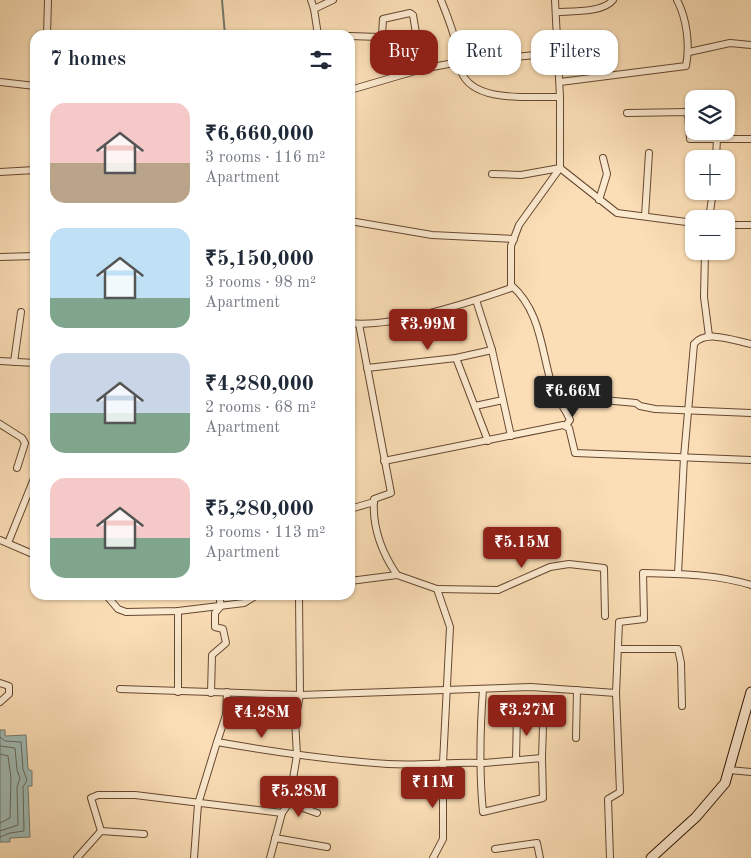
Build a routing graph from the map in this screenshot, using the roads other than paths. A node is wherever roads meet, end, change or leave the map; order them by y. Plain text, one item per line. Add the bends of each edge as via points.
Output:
1 (48, 0) edge
2 (311, 0) edge
3 (333, 0) edge
4 (441, 0) edge
5 (555, 0) edge
6 (612, 0) edge
7 (677, 0) edge
8 (314, 8) junction
9 (556, 12) junction
10 (47, 30) edge
11 (317, 30) edge
12 (382, 30) edge
13 (416, 30) edge
14 (452, 30) edge
15 (557, 30) edge
16 (355, 36) edge
17 (370, 37) edge
18 (751, 45) edge
19 (689, 52) junction
20 (401, 75) edge
21 (465, 75) edge
22 (560, 75) edge
23 (0, 77) edge
24 (0, 82) edge
25 (560, 82) junction
26 (30, 85) edge
27 (355, 89) edge
28 (560, 97) junction
29 (685, 112) edge
30 (627, 113) dead end
31 (735, 139) edge
32 (751, 139) edge
33 (649, 153) dead end
34 (603, 158) dead end
35 (560, 168) junction
36 (30, 170) edge
37 (0, 172) edge
38 (492, 174) dead end
39 (599, 200) junction
40 (645, 216) junction
41 (685, 222) edge
42 (355, 223) edge
43 (735, 225) edge
44 (751, 225) edge
45 (514, 239) junction
46 (0, 256) edge
47 (30, 256) edge
48 (706, 260) edge
49 (511, 285) junction
50 (476, 300) junction
51 (21, 312) dead end
52 (355, 324) edge
53 (359, 324) junction
54 (709, 336) junction
55 (751, 344) edge
56 (492, 350) junction
57 (456, 358) junction
58 (0, 361) edge
59 (14, 362) junction
60 (30, 363) edge
61 (367, 368) junction
62 (592, 399) dead end
63 (503, 400) junction
64 (475, 406) junction
65 (688, 411) junction
66 (751, 413) edge
67 (0, 424) edge
68 (567, 424) dead end
69 (511, 436) junction
70 (488, 441) junction
71 (684, 457) junction
72 (751, 460) edge
73 (384, 462) junction
74 (17, 468) dead end
75 (30, 488) edge
76 (374, 502) junction
77 (355, 507) edge
78 (0, 540) edge
79 (8, 542) junction
80 (30, 553) edge
81 (678, 574) junction
82 (397, 575) junction
83 (355, 580) edge
84 (751, 585) edge
85 (437, 589) junction
86 (110, 600) edge
87 (219, 600) edge
88 (249, 600) edge
89 (299, 600) edge
90 (220, 606) junction
91 (178, 611) junction
92 (605, 616) dead end
93 (618, 649) junction
94 (0, 682) edge
95 (120, 689) dead end
96 (483, 689) junction
97 (578, 690) junction
98 (447, 691) junction
99 (178, 692) junction
100 (226, 692) junction
101 (751, 692) edge
102 (211, 693) junction
103 (616, 693) junction
104 (300, 695) junction
105 (0, 702) edge
106 (682, 706) dead end
107 (517, 714) dead end
108 (543, 726) dead end
109 (576, 738) dead end
110 (217, 742) junction
111 (297, 755) junction
112 (542, 758) junction
113 (516, 760) junction
114 (443, 763) junction
115 (480, 763) junction
116 (729, 770) junction
117 (751, 772) edge
118 (289, 803) junction
119 (198, 804) junction
120 (282, 813) junction
121 (317, 813) dead end
122 (101, 831) junction
123 (144, 834) dead end
124 (275, 838) junction
125 (327, 847) dead end
126 (494, 849) dead end
127 (77, 858) edge
128 (194, 858) edge
129 (270, 858) edge
130 (433, 858) edge
131 (540, 858) edge
132 (610, 858) edge
133 (651, 858) edge

1 - 10 street
2 - 8 street
3 - 8 street
4 - 14 street
5 - 9 street
6 - 9 street via 596,8
7 - 19 street via 682,10
8 - 11 street
9 - 15 street
12 - 13 street via 383,19 410,13
16 - 17 street
18 - 19 street via 730,43
19 - 25 street via 686,66
20 - 27 street
21 - 28 street via 469,85 482,92 502,96
22 - 25 street
23 - 24 street
24 - 26 street
25 - 28 street
28 - 35 street
29 - 30 street
31 - 32 street
33 - 40 street
34 - 39 street via 608,174
35 - 38 street via 521,175
35 - 39 street
35 - 45 street via 519,225
36 - 37 street
39 - 40 street via 617,213
40 - 41 street
42 - 45 street via 432,235
43 - 44 street
45 - 49 street
46 - 47 street
48 - 54 street via 704,297
49 - 50 street via 511,288
49 - 68 street via 532,310 553,388 570,420
50 - 53 street via 404,318
50 - 56 street
51 - 59 street
52 - 53 street
53 - 61 street
54 - 55 street
54 - 65 street via 698,339 694,344
56 - 57 street
56 - 63 street
57 - 61 street
57 - 64 street
58 - 59 street
59 - 60 street
61 - 73 street
62 - 65 street
63 - 64 street
63 - 69 street
64 - 70 street
65 - 66 street
65 - 71 street
67 - 74 street via 25,442
69 - 70 street
69 - 71 street via 563,425 569,428 574,453
70 - 73 street
71 - 72 street
71 - 81 street
73 - 76 street via 391,493
75 - 79 street
76 - 77 street
76 - 82 street via 381,548
78 - 79 street
79 - 80 street
81 - 84 street via 728,578
81 - 93 street via 643,573 644,619 620,622
82 - 83 street
82 - 85 street
85 - 92 street via 498,590 550,567 569,564 604,568
85 - 98 street via 450,627
86 - 91 street via 126,612
87 - 90 street
88 - 90 street
89 - 104 street
90 - 91 street
90 - 102 street via 214,613 215,627 223,629 226,643 212,655
91 - 99 street
93 - 103 street
93 - 106 street via 678,649
94 - 105 street via 9,686 9,694
95 - 99 street
96 - 97 street via 531,687
96 - 98 street
96 - 115 street
97 - 103 street
97 - 109 street
98 - 104 street
98 - 114 street
99 - 102 street
100 - 102 street
100 - 104 street
100 - 110 street via 226,715
101 - 116 main road
103 - 132 street via 620,792 608,799
104 - 111 street via 295,720
107 - 113 street
108 - 112 street
110 - 111 street
110 - 119 street
111 - 114 street via 390,764
111 - 118 street
112 - 113 street
112 - 115 street via 543,798 483,812
113 - 115 street
114 - 115 street
114 - 130 street via 444,839
116 - 117 street
116 - 133 main road via 725,783 696,817
118 - 120 street
118 - 121 street
119 - 120 street
119 - 122 street via 135,795 98,795 91,798
119 - 128 street
120 - 124 street
122 - 123 street
122 - 127 street
124 - 125 street
124 - 129 street
126 - 131 street via 537,843

